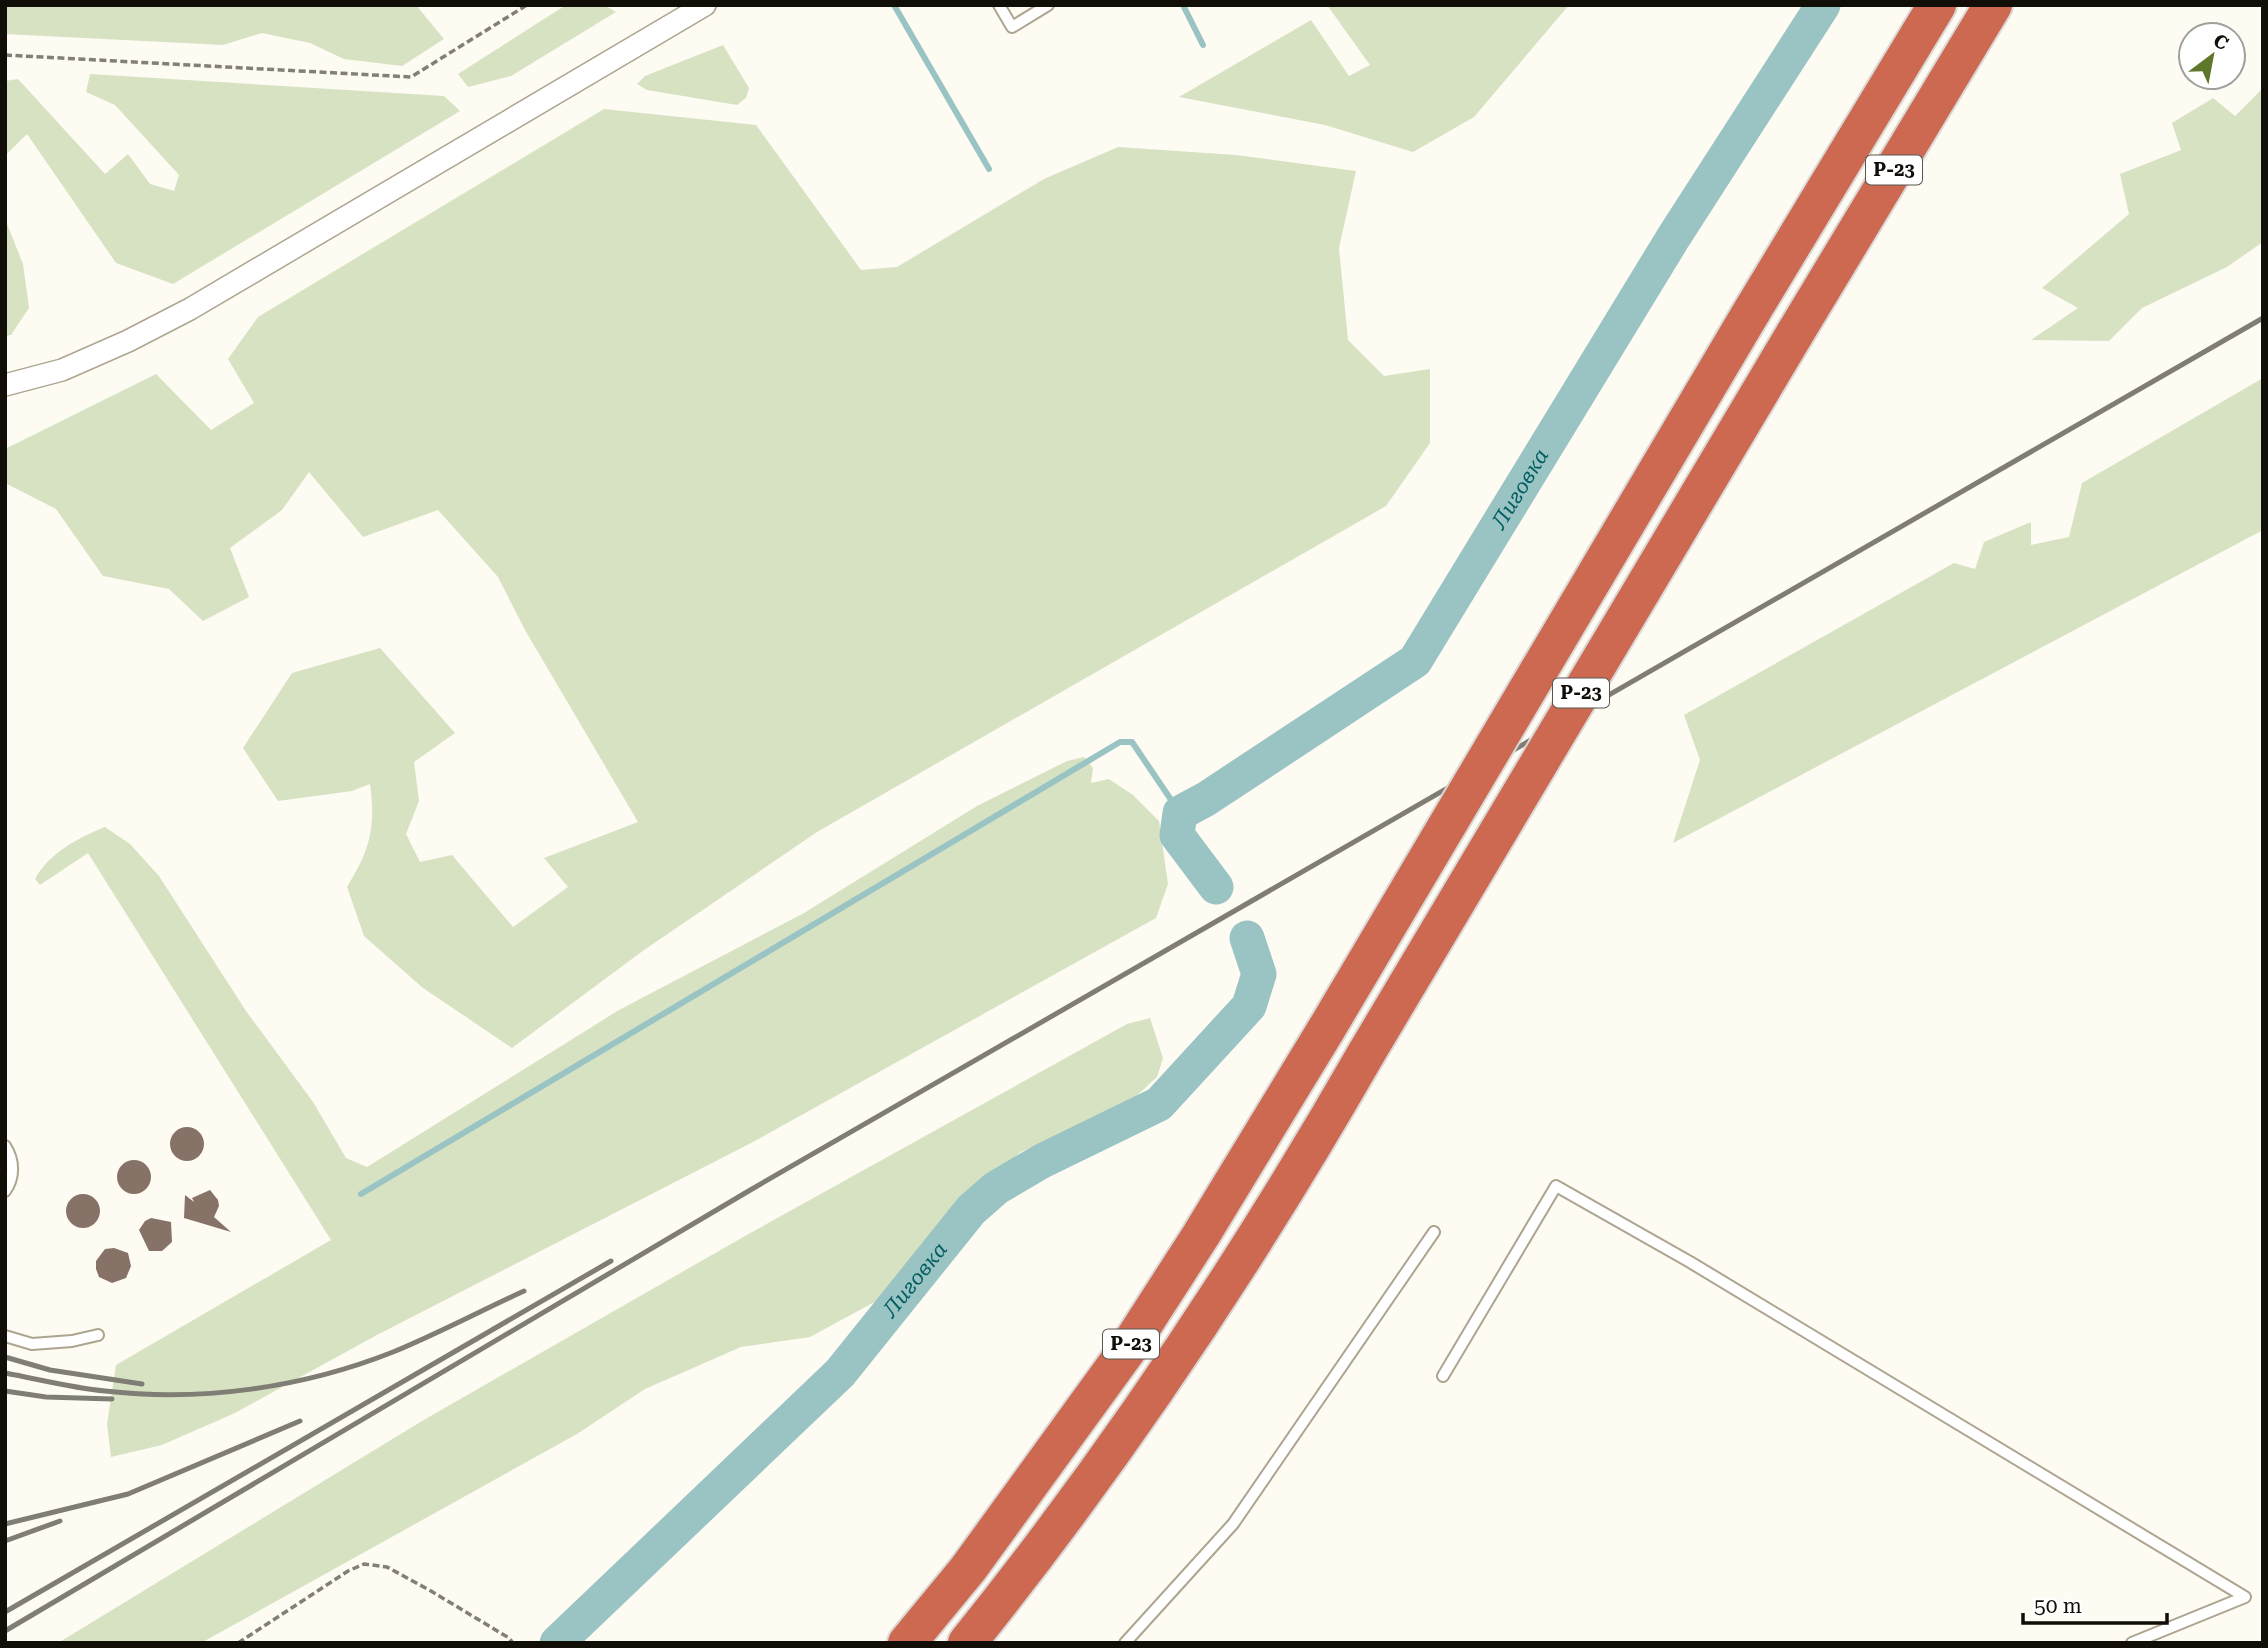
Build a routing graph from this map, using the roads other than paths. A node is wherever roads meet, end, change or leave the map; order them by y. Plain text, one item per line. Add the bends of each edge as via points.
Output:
1 (705, 5) edge
2 (999, 5) edge
3 (1048, 5) edge
4 (1937, 5) edge
5 (1993, 5) edge
6 (5, 385) edge
7 (5, 1146) edge
8 (5, 1191) edge
9 (1434, 1233) dead end
10 (98, 1335) dead end
11 (5, 1336) edge
12 (1443, 1376) dead end
13 (907, 1643) edge
14 (967, 1643) edge
15 (1125, 1643) edge
16 (2132, 1643) edge

1 - 6 street via 190,309 62,370
2 - 3 lane via 1012,27
4 - 13 highway, Р-23, bridge via 1200,1235 1127,1350 968,1569
5 - 14 highway, Р-23, bridge via 1321,1133 1088,1486
7 - 8 lane via 12,1170
9 - 15 lane via 1233,1524
10 - 11 lane via 32,1343
12 - 16 lane via 1556,1186 2245,1597

